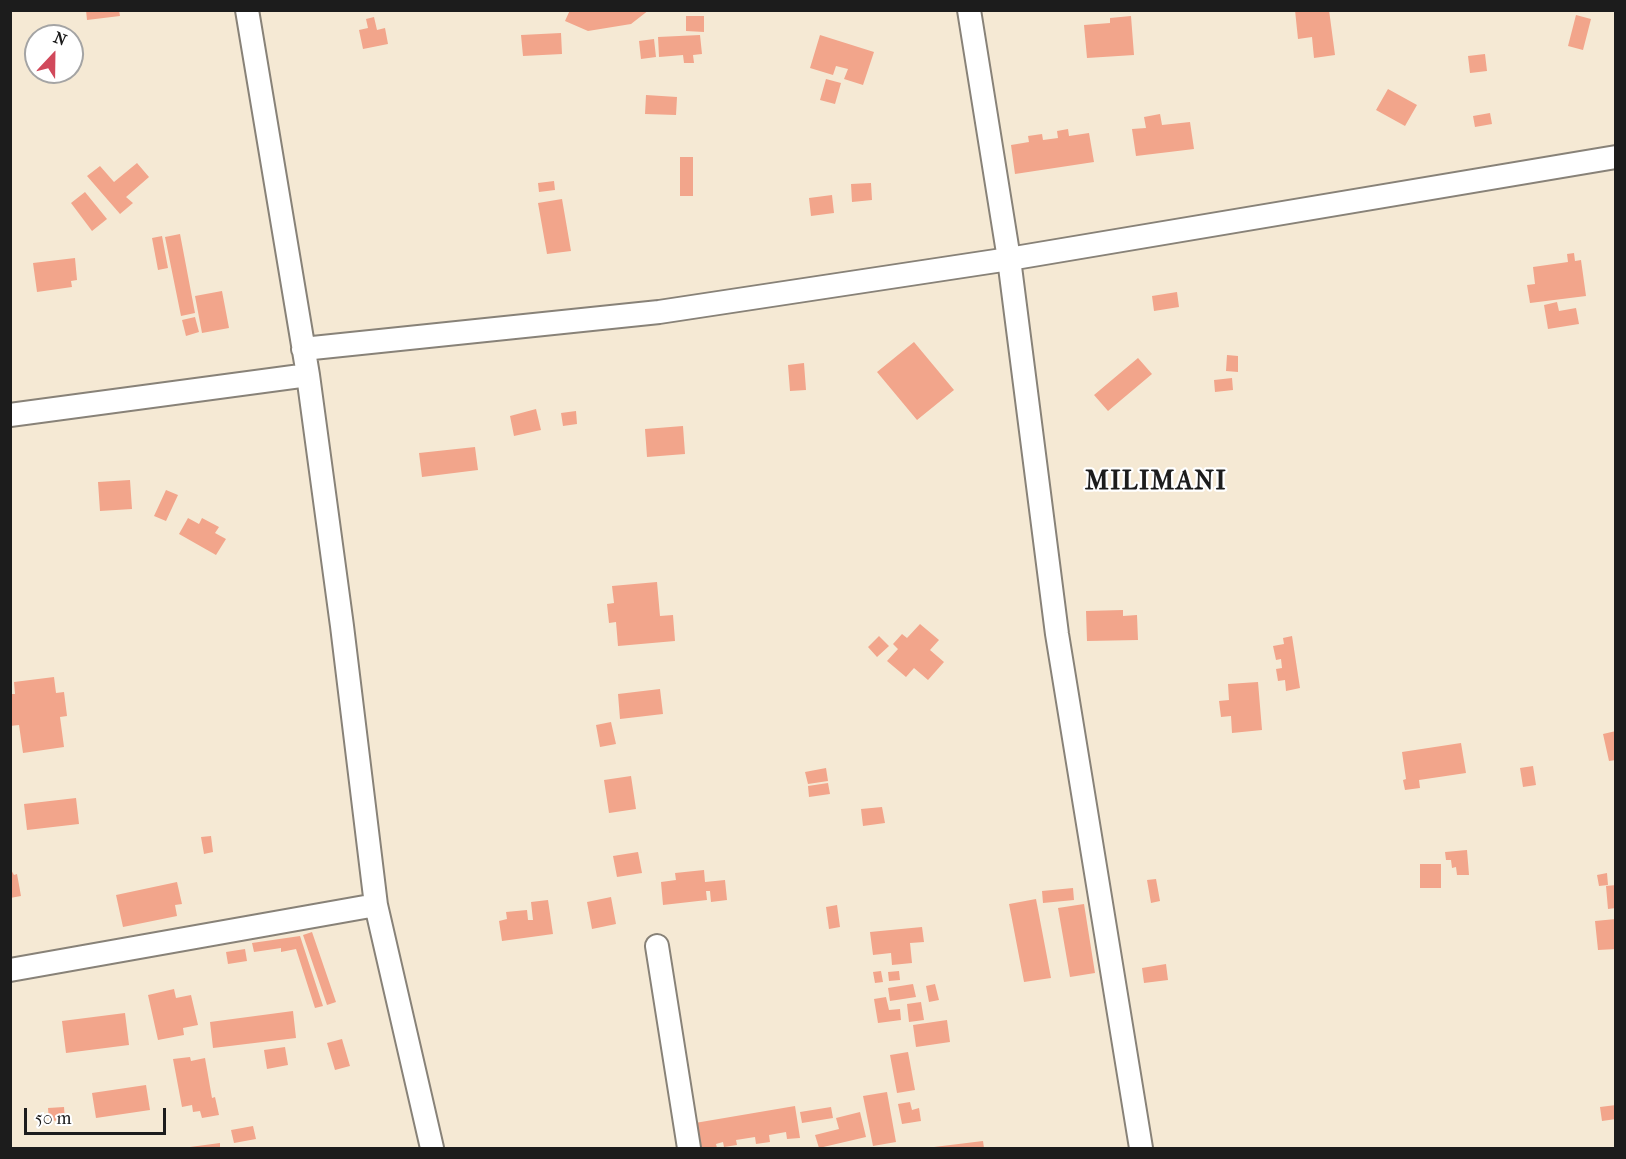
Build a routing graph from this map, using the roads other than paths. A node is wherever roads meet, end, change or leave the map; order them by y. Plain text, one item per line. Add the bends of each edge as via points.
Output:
1 (247, 10) edge
2 (969, 10) edge
3 (1616, 157) edge
4 (1009, 259) junction
5 (303, 349) junction
6 (308, 375) junction
7 (10, 415) edge
8 (376, 905) junction
9 (657, 946) dead end
10 (10, 970) edge
11 (432, 1149) edge
12 (689, 1149) edge
13 (1141, 1149) edge

1 - 5 street
2 - 4 street
3 - 4 street
4 - 5 street via 659,312
4 - 13 street via 1057,634
5 - 6 street
6 - 7 street
6 - 8 street
8 - 10 street
8 - 11 street
9 - 12 street

